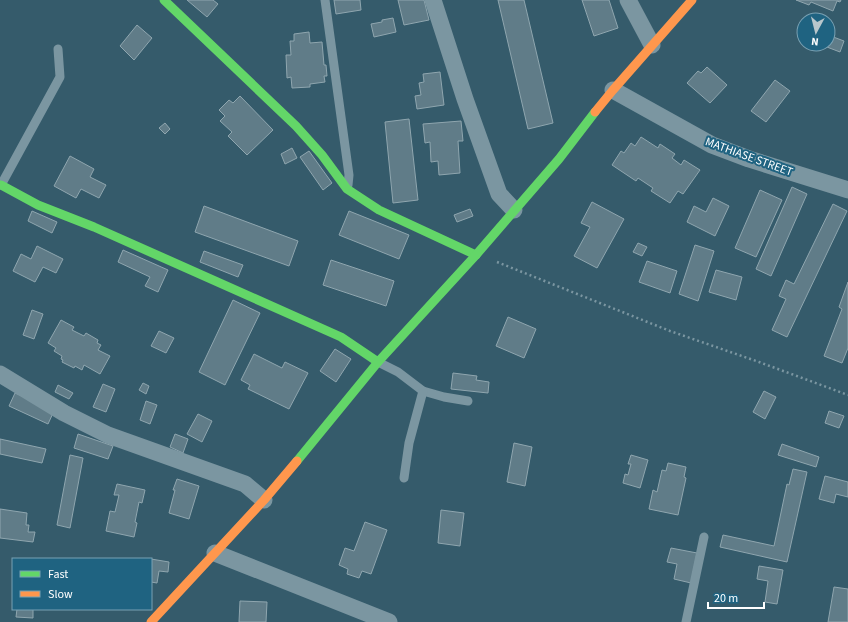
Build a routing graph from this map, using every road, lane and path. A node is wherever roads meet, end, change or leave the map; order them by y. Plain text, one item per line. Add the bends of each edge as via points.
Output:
1 (164, 0) edge
2 (325, 0) edge
3 (433, 0) edge
4 (628, 0) edge
5 (692, 0) edge
6 (652, 45) junction
7 (58, 50) dead end
8 (613, 90) junction
9 (1, 186) joint
10 (347, 189) junction
11 (848, 190) edge
12 (514, 210) junction
13 (476, 255) junction
14 (378, 362) junction
15 (0, 374) edge
16 (423, 391) junction
17 (848, 395) edge
18 (468, 401) dead end
19 (404, 478) dead end
20 (264, 500) junction
21 (704, 537) dead end
22 (215, 553) junction
23 (151, 622) edge
24 (389, 622) edge
25 (686, 622) edge

1 - 10 main road via 296,126
2 - 10 lane via 349,175
3 - 12 street via 499,194
4 - 6 street
5 - 6 main road
6 - 8 main road
7 - 9 lane via 60,76
8 - 11 street, MATHIASE STREET via 712,145
8 - 12 main road via 559,159
9 - 14 main road via 38,205 94,227 341,337
10 - 13 main road via 379,210
12 - 13 main road
13 - 14 main road
13 - 17 path via 670,331
14 - 16 lane via 398,372
14 - 20 main road
15 - 20 street via 64,413 108,435 245,484
16 - 18 lane
16 - 19 lane via 408,443
20 - 22 main road
21 - 25 lane
22 - 23 main road
22 - 24 street

